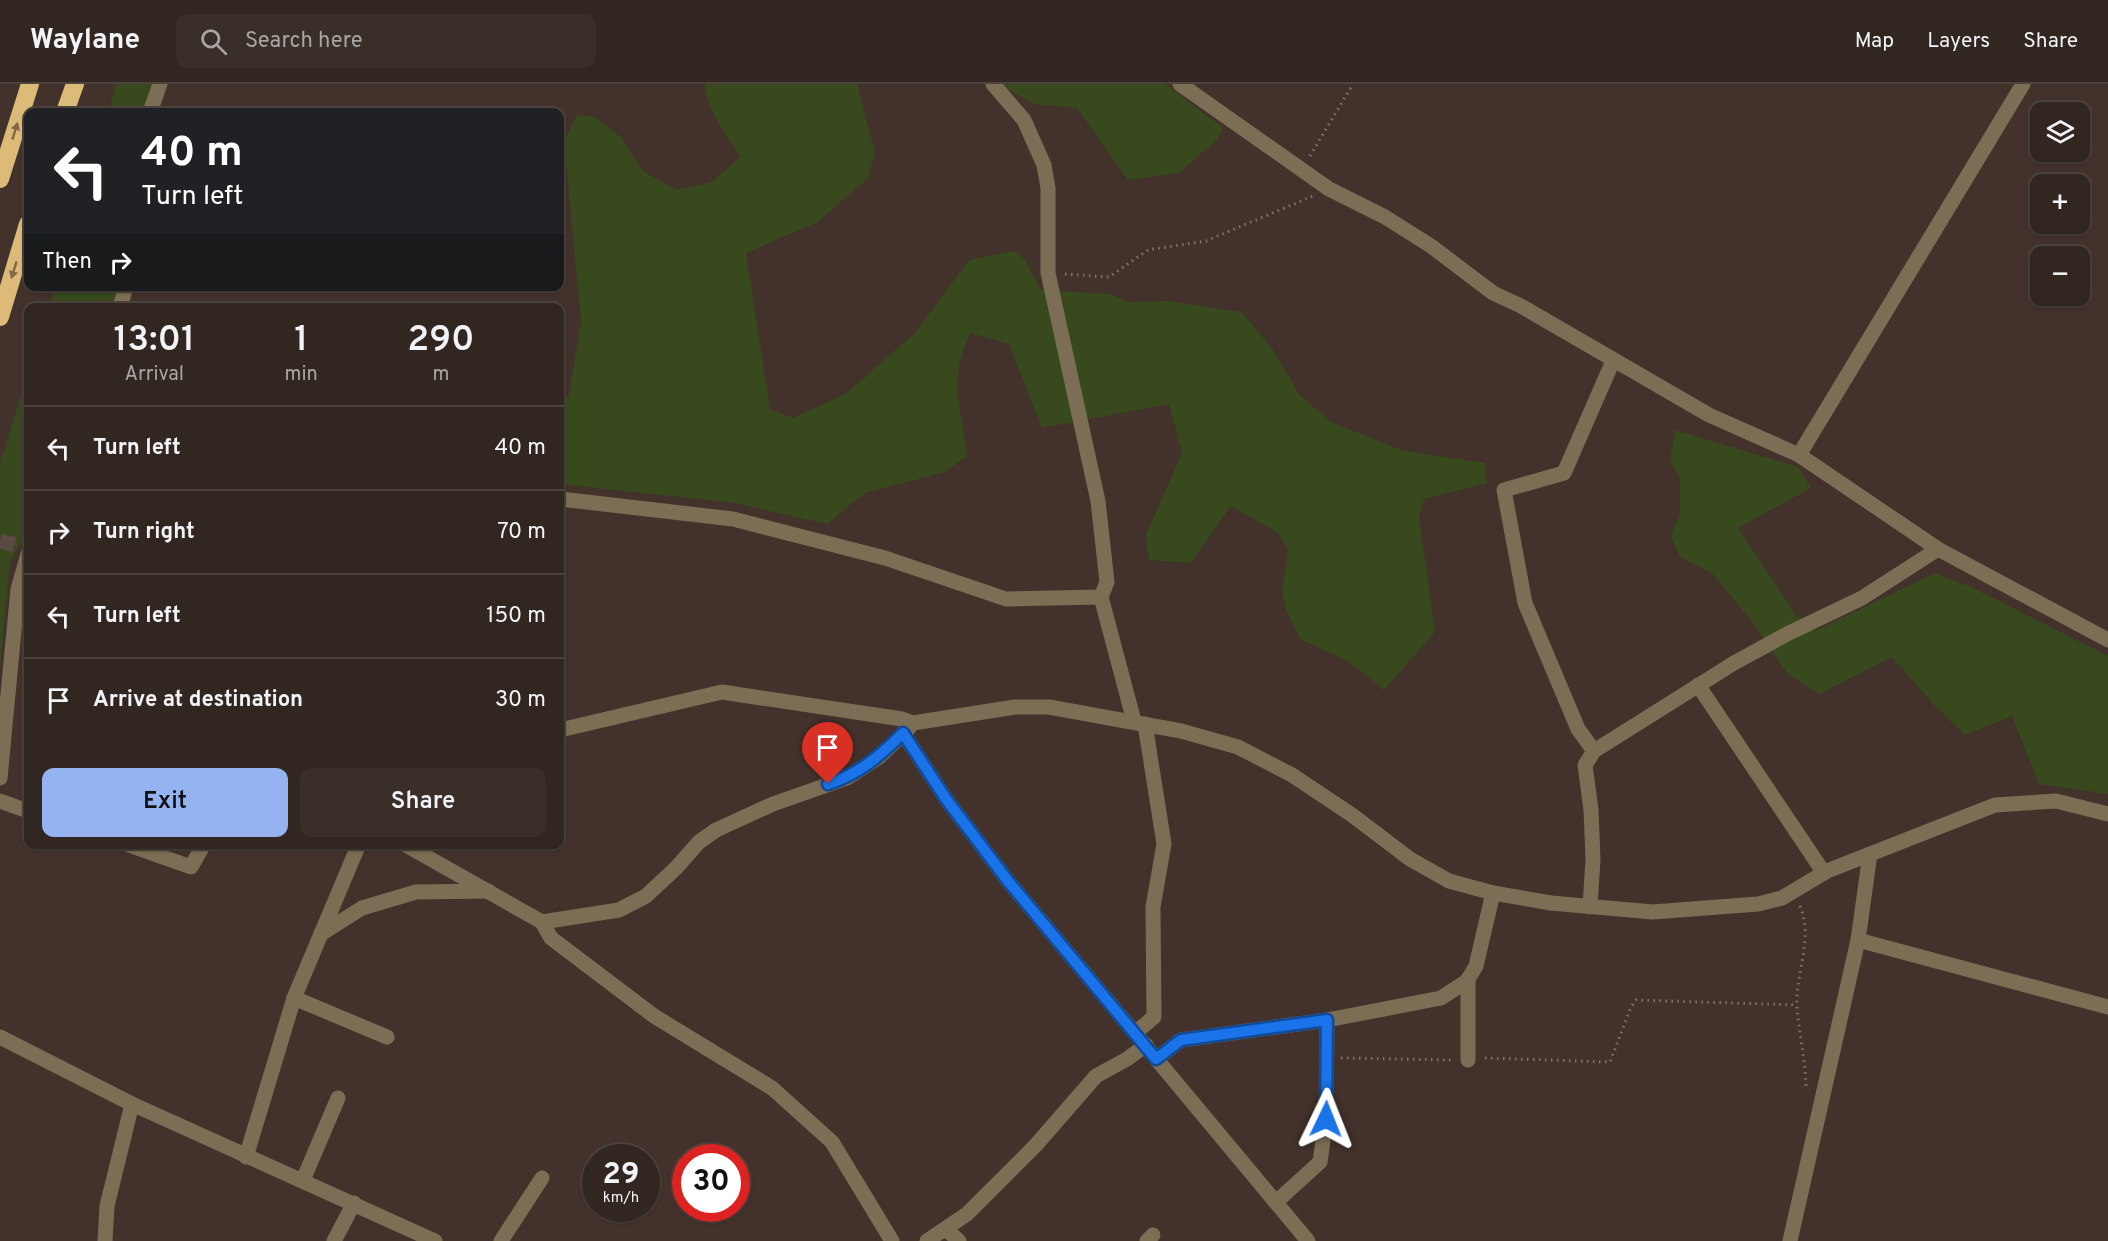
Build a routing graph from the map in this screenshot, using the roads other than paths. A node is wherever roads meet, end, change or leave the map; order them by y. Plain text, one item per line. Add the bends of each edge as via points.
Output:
1 (30, 84) edge
2 (75, 84) edge
3 (160, 84) edge
4 (993, 84) edge
5 (1180, 84) edge
6 (2022, 84) edge
7 (66, 108) edge
8 (151, 108) edge
9 (0, 179) edge
10 (24, 237) edge
11 (0, 317) edge
12 (1613, 361) junction
13 (1799, 455) junction
14 (564, 499) edge
15 (1938, 549) junction
16 (24, 568) edge
17 (1101, 597) junction
18 (2108, 640) edge
19 (1698, 685) junction
20 (1140, 723) junction
21 (908, 728) junction
22 (564, 729) edge
23 (1594, 751) junction
24 (0, 778) edge
25 (0, 801) edge
26 (24, 810) edge
27 (2108, 814) edge
28 (140, 849) edge
29 (201, 849) edge
30 (357, 849) edge
31 (413, 849) edge
32 (1870, 854) junction
33 (1824, 873) junction
34 (489, 891) junction
35 (1493, 893) junction
36 (1590, 907) junction
37 (542, 922) junction
38 (321, 934) junction
39 (1858, 940) junction
40 (1468, 979) junction
41 (294, 998) junction
42 (2108, 1007) edge
43 (1327, 1020) junction
44 (1136, 1033) junction
45 (0, 1037) edge
46 (387, 1037) dead end
47 (1146, 1046) junction
48 (1156, 1059) junction
49 (1468, 1060) road end
50 (338, 1098) dead end
51 (132, 1104) junction
52 (246, 1157) junction
53 (542, 1178) dead end
54 (303, 1180) junction
55 (1276, 1202) junction
56 (354, 1203) junction
57 (946, 1229) junction
58 (430, 1240) edge
59 (105, 1241) edge
60 (334, 1241) edge
61 (501, 1241) edge
62 (892, 1241) edge
63 (927, 1241) edge
64 (960, 1241) edge
65 (1308, 1241) edge
66 (1790, 1241) edge

9 -> 1 highway
2 - 7 highway
3 - 8 street
4 - 17 street via 1024,120 1044,165 1048,188 1048,273 1098,501 1107,582
5 - 12 street via 1329,189 1385,217 1493,293
6 - 13 street
10 -> 11 highway
12 - 13 street via 1709,415
12 - 23 street via 1564,473 1504,490 1525,603 1578,729
13 - 15 street
14 - 17 street via 733,519 885,558 1006,599
15 - 18 street
15 - 19 street via 1862,598 1787,634
16 - 24 street via 18,588
17 - 20 street
19 - 23 street
19 - 33 street
20 - 21 street via 1049,707 1015,707
20 - 35 street via 1238,747 1292,775 1449,881
20 - 44 street via 1164,844 1153,907 1154,1017
21 - 22 street via 902,720 722,692
21 - 37 street via 879,757 847,778 772,804 716,830 637,901 619,910
21 - 44 street via 946,799
23 - 36 street via 1585,765 1592,810
25 - 26 street
27 - 32 street via 2056,801 1995,805
28 - 29 street via 191,867
30 - 38 street
31 - 34 street
32 - 33 street
32 - 39 street
33 - 36 street via 1782,898 1758,904 1653,912
34 - 37 street
34 - 38 street via 416,892 362,908
35 - 36 street
35 - 40 street via 1476,966
37 - 62 street via 551,938 654,1016 772,1088 832,1142
38 - 41 street
39 - 42 street
39 - 66 street
40 - 43 street via 1441,998
40 - 49 street
41 - 46 street
41 - 52 street
43 - 48 street via 1181,1040
43 - 55 street via 1326,1119 1320,1162
44 - 47 street
45 - 51 street
47 - 48 street
47 - 57 street via 1096,1076 1036,1145 967,1214
48 - 55 street
50 - 54 street
51 - 52 street
51 - 59 street via 107,1206
52 - 54 street
53 - 61 street
54 - 56 street
55 - 65 street
56 - 58 street
56 - 60 street
57 - 63 street
57 - 64 street

